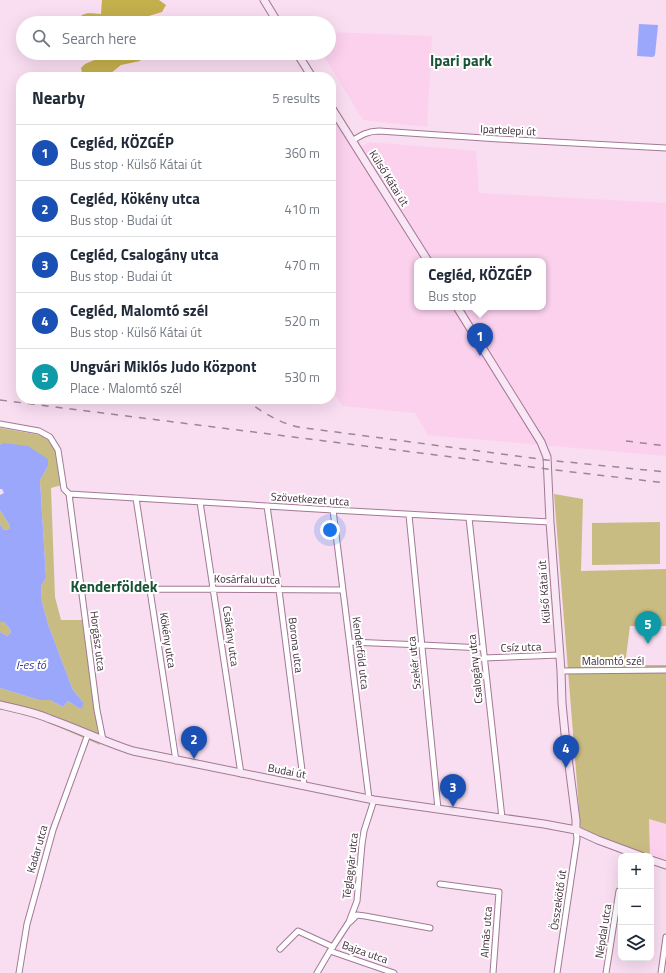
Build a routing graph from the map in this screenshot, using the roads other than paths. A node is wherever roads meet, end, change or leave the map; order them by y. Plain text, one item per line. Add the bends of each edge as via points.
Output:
1 (264, 0) edge
2 (274, 16) edge
3 (301, 60) edge
4 (309, 72) edge
5 (336, 115) edge
6 (352, 141) junction
7 (666, 148) edge
8 (426, 258) edge
9 (459, 310) edge
10 (0, 424) edge
11 (68, 494) junction
12 (136, 498) junction
13 (200, 502) junction
14 (267, 506) junction
15 (333, 510) junction
16 (409, 515) junction
17 (469, 518) junction
18 (550, 522) junction
19 (150, 589) junction
20 (214, 589) junction
21 (279, 590) junction
22 (343, 590) junction
23 (350, 642) junction
24 (422, 645) junction
25 (483, 648) junction
26 (559, 655) junction
27 (484, 658) junction
28 (666, 670) edge
29 (560, 671) junction
30 (0, 705) edge
31 (88, 734) junction
32 (103, 740) junction
33 (176, 760) junction
34 (241, 774) junction
35 (304, 786) junction
36 (371, 799) junction
37 (438, 809) junction
38 (502, 818) junction
39 (576, 830) junction
40 (633, 853) edge
41 (654, 861) edge
42 (666, 865) edge
43 (440, 884) dead end
44 (618, 897) edge
45 (349, 922) junction
46 (430, 928) dead end
47 (666, 937) edge
48 (280, 949) dead end
49 (331, 949) junction
50 (665, 953) edge
51 (19, 973) edge
52 (317, 973) edge
53 (392, 973) edge
54 (493, 973) edge
55 (558, 973) edge
56 (606, 973) edge
57 (661, 973) edge

1 - 2 main road
3 - 4 main road
5 - 6 main road, Külső Kátai út
6 - 7 street, Ipartelepi út via 367,132 379,131
6 - 8 main road, Külső Kátai út
9 - 18 main road, Külső Kátai út via 545,449 548,460
10 - 11 street, Horgász utca via 39,431 50,437 58,450 64,489
11 - 12 street, Szövetkezet utca
11 - 32 street, Horgász utca
12 - 13 street, Szövetkezet utca
12 - 19 street, Kökény utca
13 - 14 street, Szövetkezet utca
13 - 20 street, Csákány utca
14 - 15 street, Szövetkezet utca
14 - 21 street, Borona utca
15 - 16 street, Szövetkezet utca
15 - 22 street, Kenderföld utca
16 - 17 street, Szövetkezet utca
16 - 24 street, Szekér utca
17 - 18 street, Szövetkezet utca
17 - 25 street, Csalogány utca
18 - 26 main road, Külső Kátai út
19 - 20 street, Kosárfalu utca
19 - 33 street, Kökény utca
20 - 21 street, Kosárfalu utca
20 - 34 street, Csákány utca
21 - 22 street, Kosárfalu utca
21 - 35 street, Borona utca
22 - 23 street, Kenderföld utca
23 - 24 street
23 - 36 street, Kenderföld utca
24 - 25 street
24 - 37 street, Szekér utca
25 - 27 street, Csalogány utca
26 - 27 street, Csíz utca
26 - 29 main road, Külső Kátai út
27 - 38 street, Csalogány utca
28 - 29 street, Malomtó szél
29 - 39 main road, Külső Kátai út
30 - 31 main road, Budai út via 50,718
31 - 32 main road, Budai út
31 - 51 street, Kadar utca via 51,837 27,924
32 - 33 main road, Budai út via 133,752
33 - 34 main road, Budai út
34 - 35 main road, Budai út
35 - 36 main road, Budai út
36 - 37 main road, Budai út
36 - 45 street, Téglagyár utca via 362,844 357,901
37 - 38 main road, Budai út
38 - 39 main road, Budai út
39 - 40 main road
39 - 55 street, Összekötő út
41 - 42 main road
43 - 54 street, Almás utca via 499,892
44 - 56 street, Népdal utca
45 - 46 street via 357,915
45 - 49 street, Téglagyár utca
47 - 50 street
48 - 49 street, Bajza utca via 298,931
49 - 52 street, Téglagyár utca
49 - 53 street, Bajza utca
50 - 57 street

